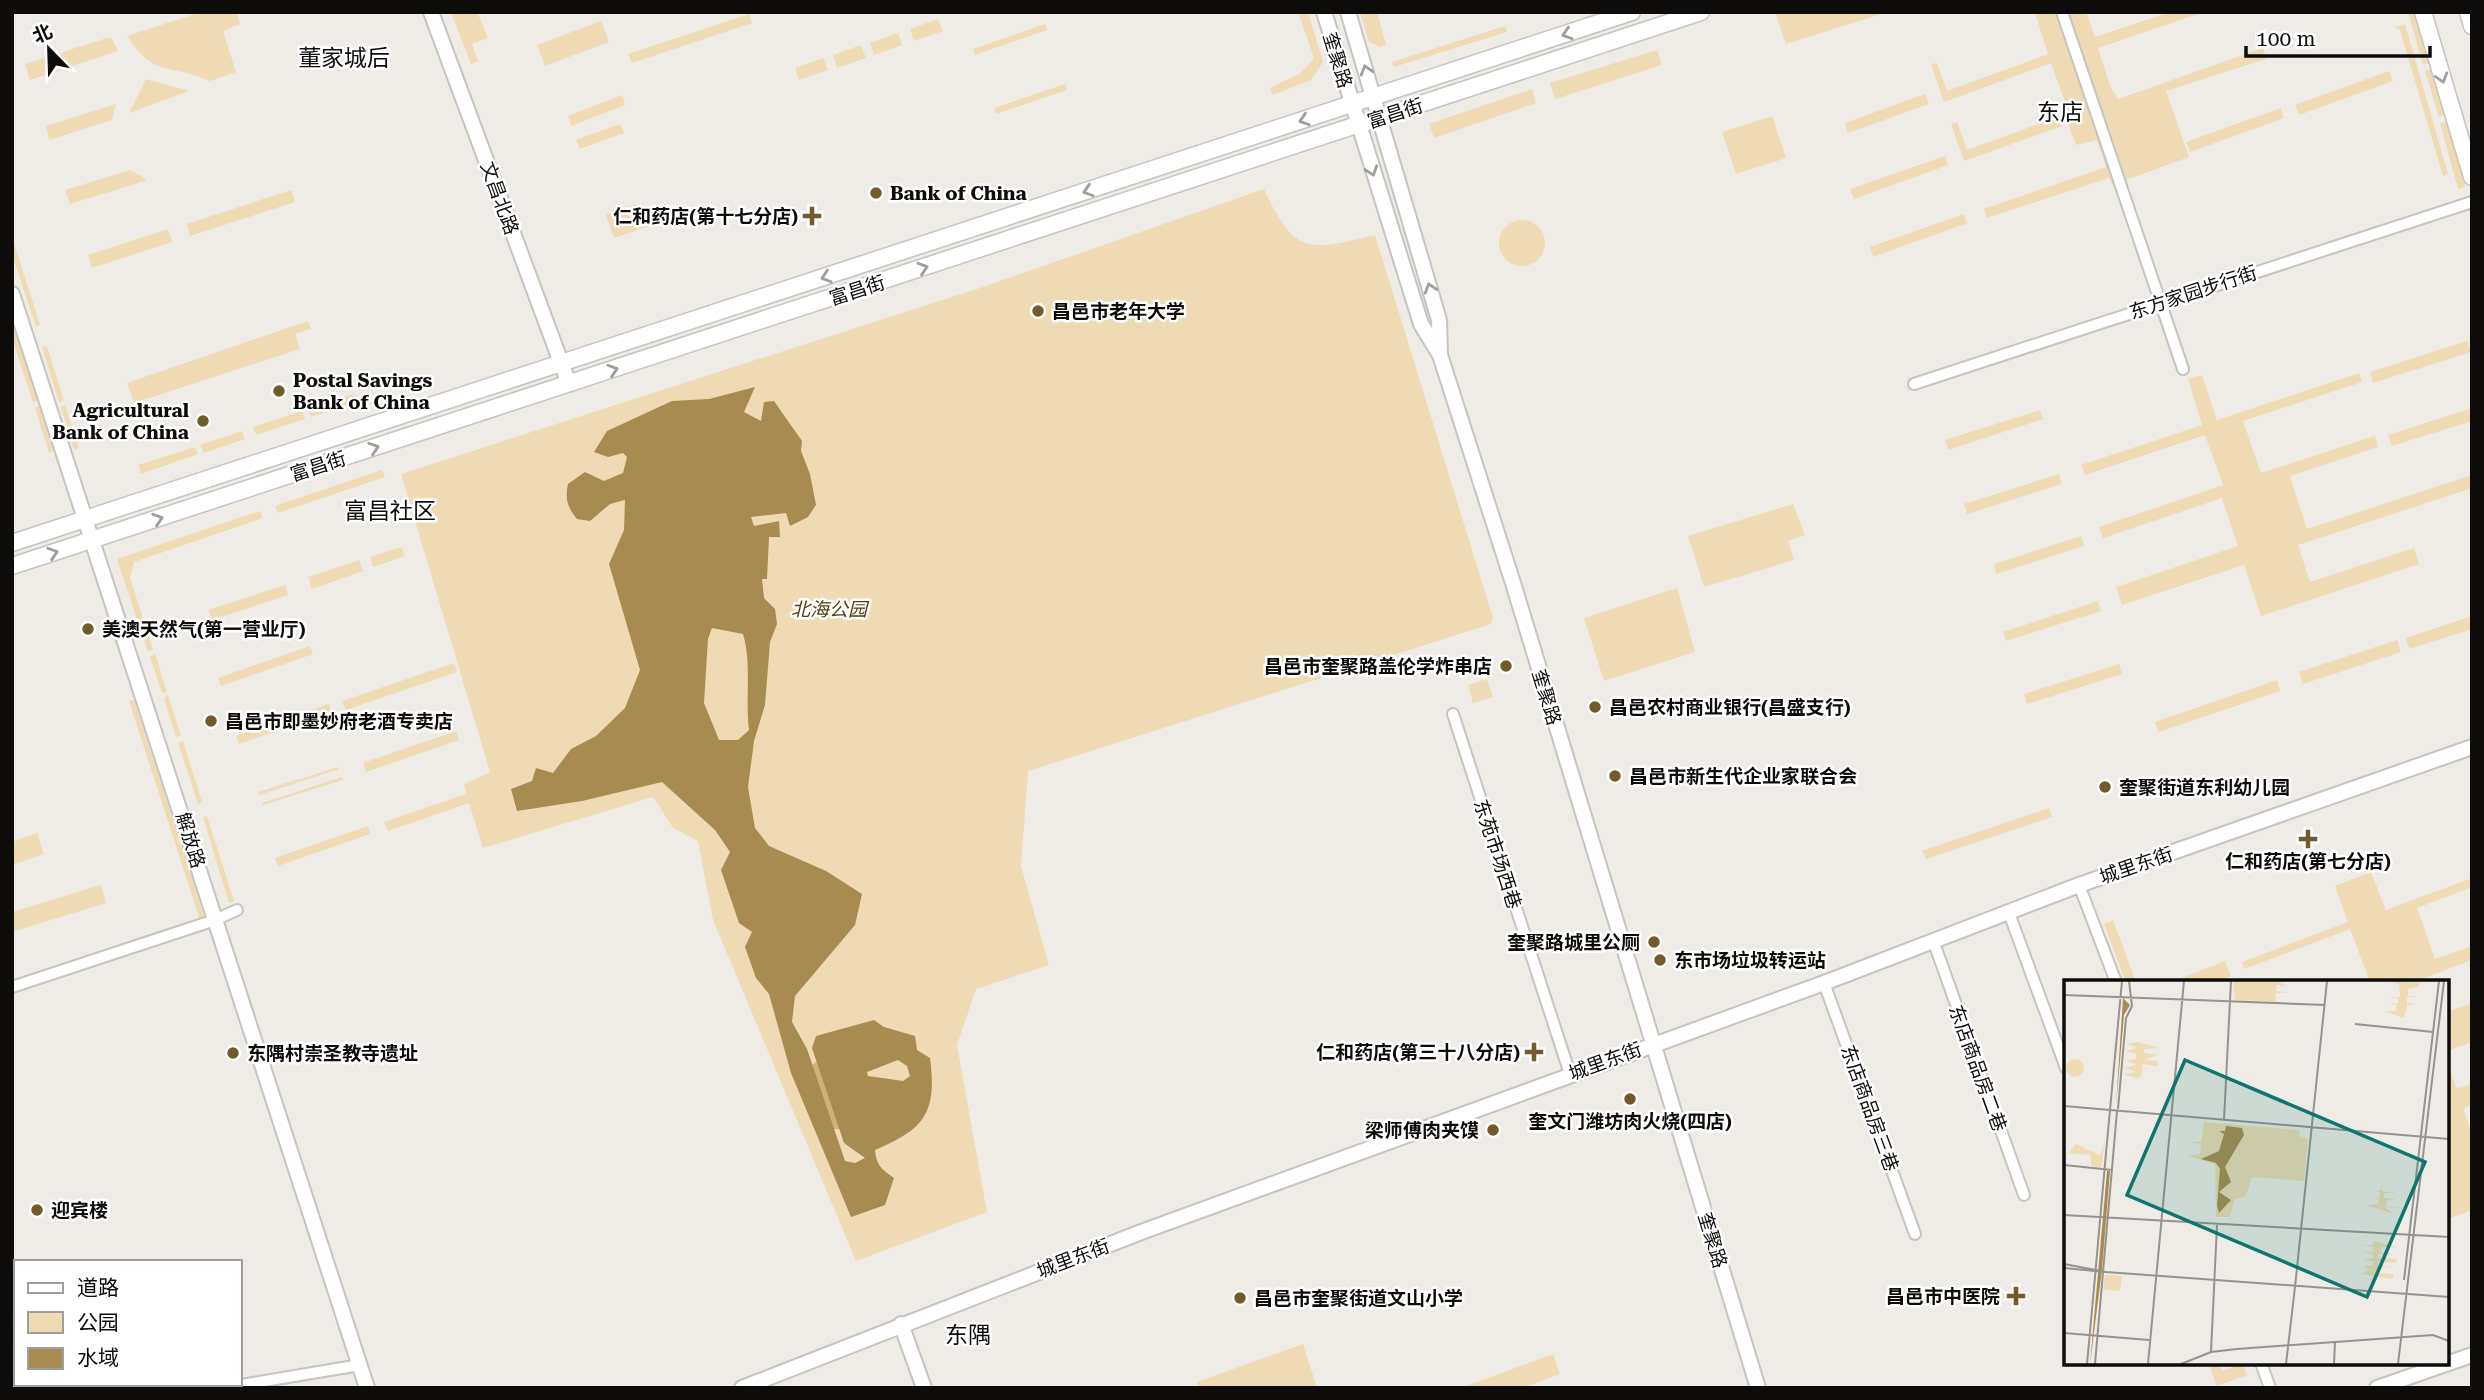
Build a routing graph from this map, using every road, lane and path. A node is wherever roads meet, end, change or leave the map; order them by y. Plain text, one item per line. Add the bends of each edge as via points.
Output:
1 (431, 12) edge
2 (1324, 12) edge
3 (1348, 12) edge
4 (1632, 12) edge
5 (1701, 12) edge
6 (2062, 12) edge
7 (2423, 12) edge
8 (2468, 12) edge
9 (2472, 26) edge
10 (1374, 97) junction
11 (1352, 104) junction
12 (1379, 118) junction
13 (1357, 125) junction
14 (2472, 177) edge
15 (2472, 202) edge
16 (12, 294) edge
17 (2162, 301) junction
18 (1440, 355) junction
19 (561, 364) junction
20 (2183, 369) dead end
21 (569, 384) junction
22 (1914, 384) dead end
23 (87, 519) junction
24 (93, 540) junction
25 (12, 544) edge
26 (12, 566) edge
27 (1452, 713) dead end
28 (2472, 747) edge
29 (2079, 885) junction
30 (237, 909) dead end
31 (2008, 913) junction
32 (215, 920) junction
33 (1933, 940) junction
34 (2115, 980) edge
35 (1824, 983) junction
36 (12, 987) edge
37 (1653, 1044) junction
38 (2064, 1063) edge
39 (1570, 1074) junction
40 (2024, 1195) dead end
41 (1915, 1234) dead end
42 (901, 1324) junction
43 (2472, 1355) edge
44 (2449, 1363) edge
45 (360, 1365) junction
46 (2262, 1365) edge
47 (2443, 1365) edge
48 (242, 1385) edge
49 (367, 1388) edge
50 (742, 1388) edge
51 (925, 1388) edge
52 (1758, 1388) edge
53 (2270, 1388) edge
54 (2377, 1388) edge

1 - 19 street, 文昌北路
2 - 11 street, 奎聚路
10 -> 3 street
4 -> 10 main road, 富昌街
5 - 12 main road, 富昌街
6 - 17 street
7 -> 14 main road
8 - 9 main road
10 - 11 main road, 富昌街
10 - 12 street
11 - 13 street, 奎聚路
11 -> 19 main road, 富昌街
12 - 13 main road, 富昌街
18 -> 12 street via 1439,320
13 -> 18 street, 奎聚路 via 1421,324
21 -> 13 main road, 富昌街
15 - 17 street, 东方家园步行街
16 - 23 street, 解放路
17 - 20 street
17 - 22 street, 东方家园步行街
18 - 37 street, 奎聚路
19 - 21 street, 文昌北路
19 - 23 main road, 富昌街
24 -> 21 main road, 富昌街
23 - 24 street, 解放路
23 - 25 main road, 富昌街
26 -> 24 main road, 富昌街
24 - 32 street, 解放路
27 - 39 street, 东苑市场西巷
28 - 29 street, 城里东街
29 - 31 street, 城里东街
29 - 34 street
30 - 32 street
31 - 33 street, 城里东街
31 - 38 street
32 - 36 street
32 - 45 street, 解放路
33 - 35 street, 城里东街
33 - 40 street, 东店商品房二巷
35 - 37 street, 城里东街
35 - 41 street, 东店商品房三巷
37 - 39 street, 城里东街
37 - 52 street, 奎聚路
39 - 42 street, 城里东街
42 - 50 street, 城里东街
42 - 51 street
43 - 44 street
45 - 48 street
45 - 49 street, 解放路
46 - 53 street
47 - 54 street

